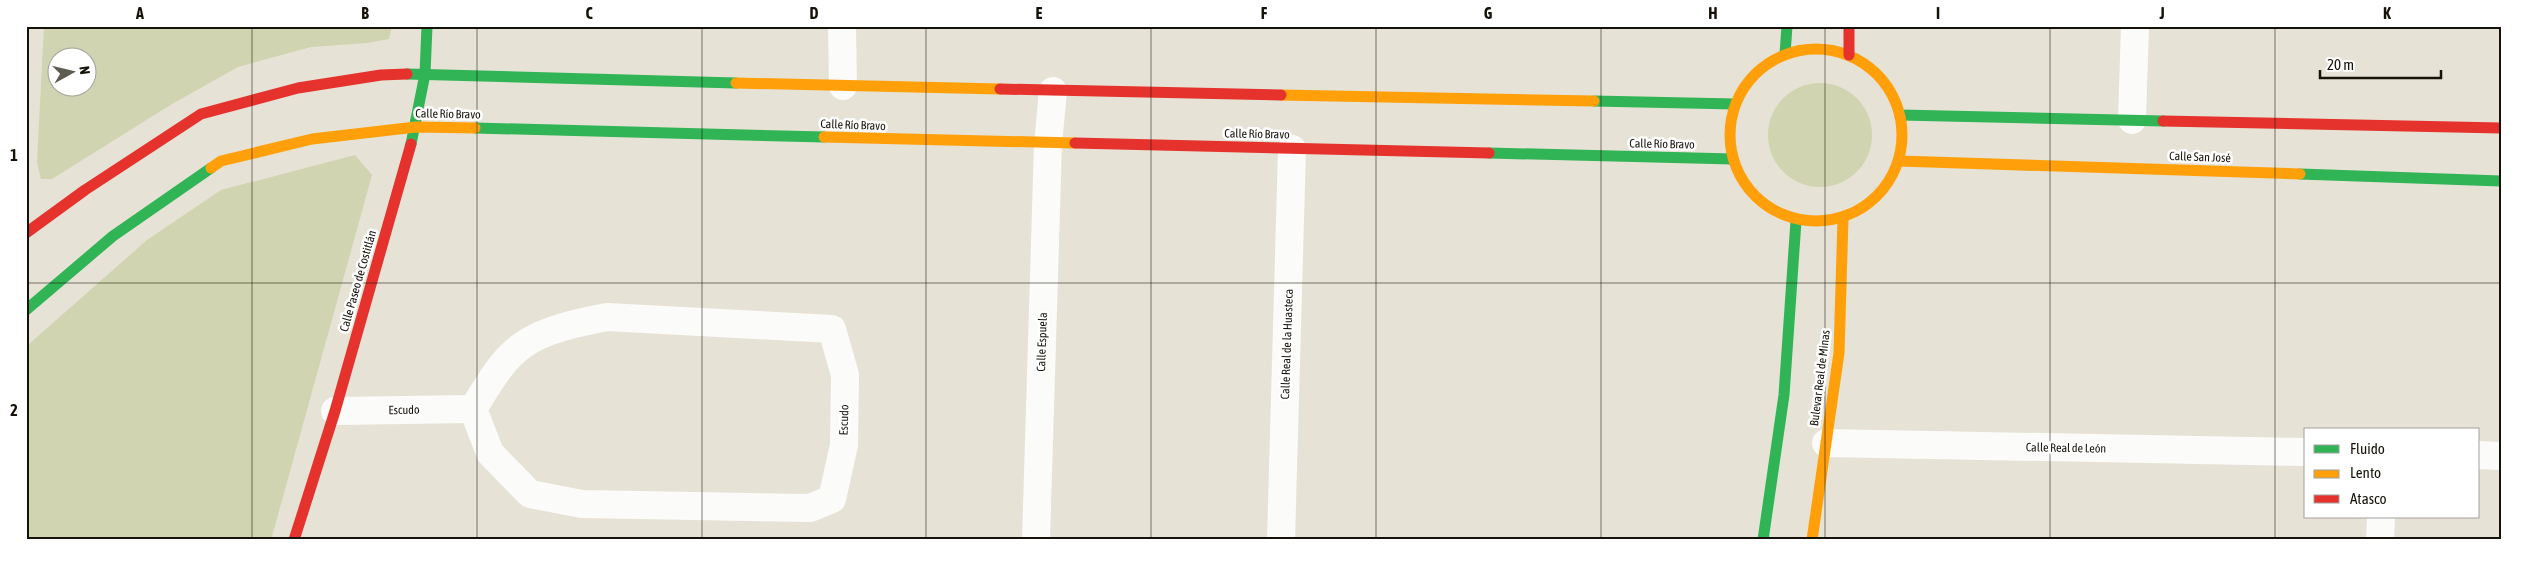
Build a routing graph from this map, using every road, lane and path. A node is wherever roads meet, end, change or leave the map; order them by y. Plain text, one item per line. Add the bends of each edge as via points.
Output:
1 (427, 26) edge
2 (842, 26) edge
3 (1787, 26) edge
4 (1849, 26) edge
5 (2135, 26) edge
6 (1785, 54) junction
7 (1849, 55) junction
8 (425, 74) junction
9 (843, 86) junction
10 (1053, 91) junction
11 (1735, 104) junction
12 (1900, 115) junction
13 (2132, 120) junction
14 (416, 127) junction
15 (2501, 128) edge
16 (1048, 144) junction
17 (1292, 149) junction
18 (1732, 159) junction
19 (1899, 161) junction
20 (2501, 181) edge
21 (1843, 218) junction
22 (1796, 220) junction
23 (26, 233) edge
24 (26, 310) edge
25 (473, 409) junction
26 (335, 411) junction
27 (1826, 443) junction
28 (2304, 452) edge
29 (2480, 456) edge
30 (2501, 456) edge
31 (2381, 518) edge
32 (294, 540) edge
33 (1036, 540) edge
34 (1281, 540) edge
35 (1763, 540) edge
36 (1812, 540) edge
37 (2380, 540) edge

1 - 8 street, Calle Paseo de Costitlán
2 - 9 street
3 - 6 street
4 - 7 street
5 - 13 street
6 - 7 street via 1806,49
6 - 11 street via 1764,66 1747,83
7 - 12 street via 1881,79 1893,96
8 - 9 street
8 - 14 street, Calle Paseo de Costitlán
8 - 23 street via 381,75 298,88 200,114
9 - 10 street
10 - 11 street
10 - 16 street, Calle Espuela
11 - 18 street via 1729,132
12 - 13 street
12 - 19 street
13 - 15 street
14 - 16 street, Calle Río Bravo
14 - 24 street, Calle Río Bravo via 312,139 221,160 113,236
14 - 26 street, Calle Paseo de Costitlán
16 - 17 street, Calle Río Bravo
16 - 33 street, Calle Espuela
17 - 18 street, Calle Río Bravo
17 - 34 street, Calle Real de la Huasteca
18 - 22 street via 1746,187 1769,208
19 - 20 street, Calle San José
19 - 21 street via 1887,186 1868,205
21 - 22 street via 1828,222
21 - 27 street, Bulevar Real de Minas via 1839,353
22 - 35 street via 1784,395
25 - 25 street, Escudo via 496,372 523,345 570,324 607,317 832,329 845,376 844,445 832,499 810,508 582,504 530,494 490,452
25 - 26 street, Escudo
26 - 32 street, Calle Paseo de Costitlán
27 - 28 street, Calle Real de León
27 - 36 street, Bulevar Real de Minas
29 - 30 street
31 - 37 street

